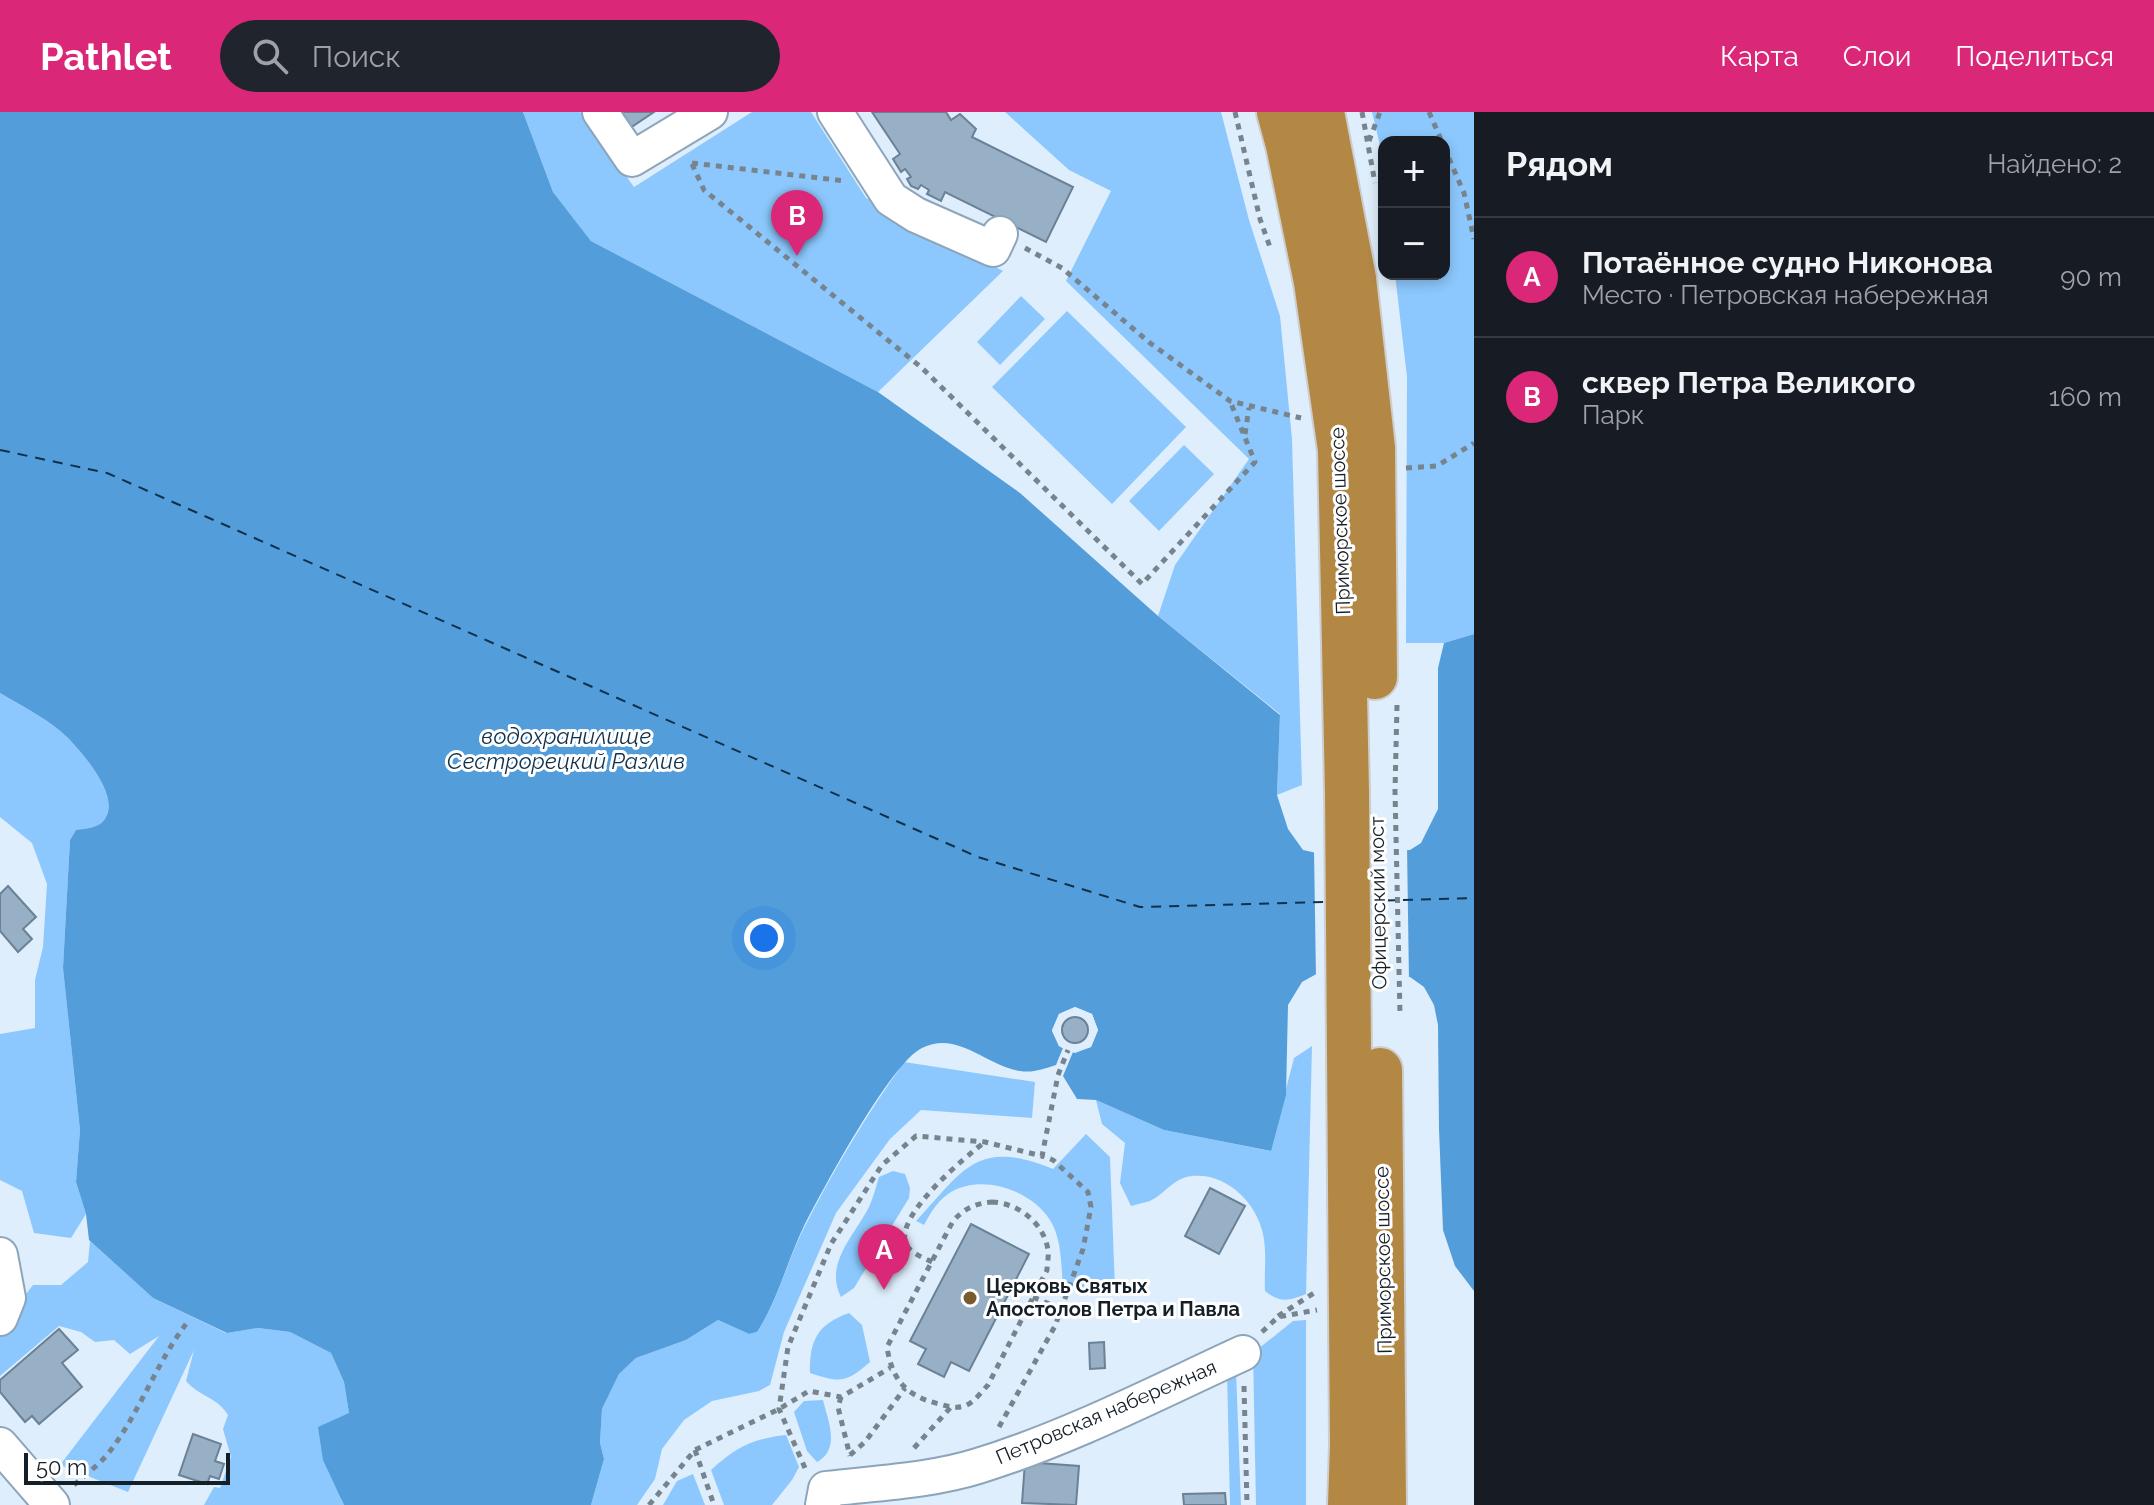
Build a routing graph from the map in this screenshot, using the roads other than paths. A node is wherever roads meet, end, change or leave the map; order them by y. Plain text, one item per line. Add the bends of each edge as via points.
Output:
1 (600, 112) edge
2 (710, 112) edge
3 (835, 112) edge
4 (1279, 112) edge
5 (1322, 112) edge
6 (1000, 234) road end
7 (1373, 791) junction
8 (1376, 1016) junction
9 (0, 1255) edge
10 (0, 1318) edge
11 (1243, 1353) road end
12 (0, 1445) edge
13 (819, 1488) edge
14 (60, 1498) edge
15 (1350, 1505) edge
16 (1384, 1505) edge

1 - 2 street via 632,159
3 - 6 street via 891,199 993,249
4 - 7 highway, Приморское шоссе via 1316,282 1340,450
5 - 7 highway, Приморское шоссе via 1354,279 1373,448
7 - 8 highway, Офицерский мост
8 - 15 highway, Приморское шоссе
8 - 16 highway, Приморское шоссе
9 - 10 street via 8,1298
11 - 13 street, Петровская набережная via 1093,1422 976,1467
12 - 14 street

